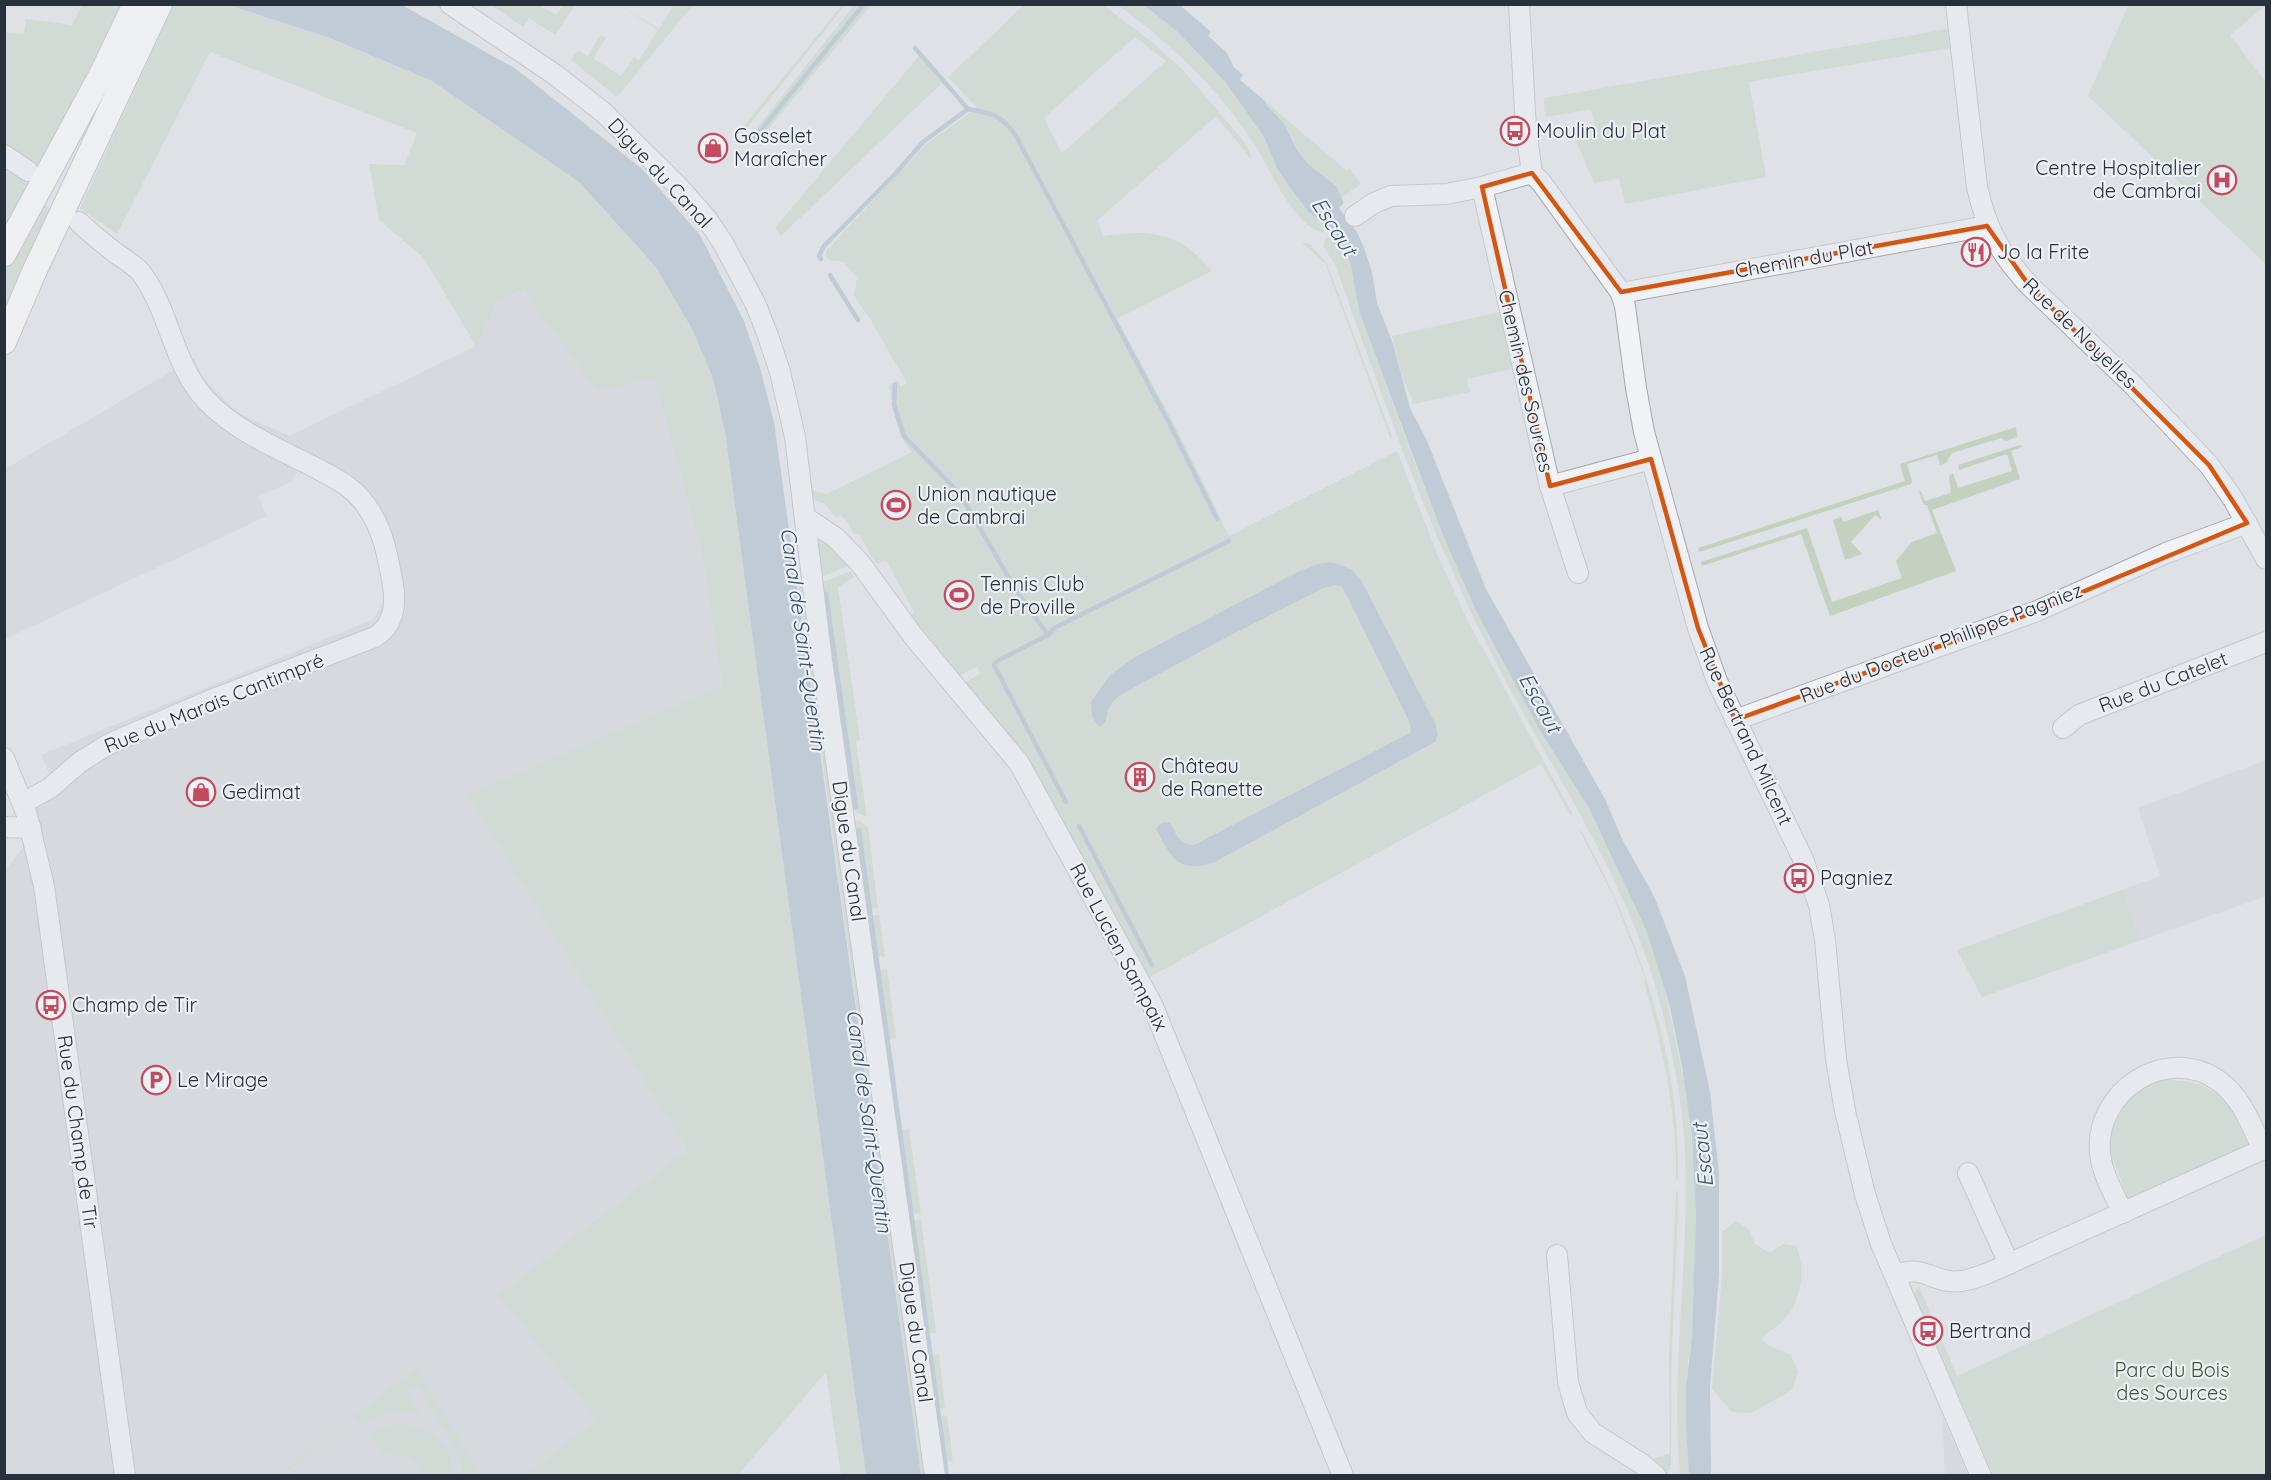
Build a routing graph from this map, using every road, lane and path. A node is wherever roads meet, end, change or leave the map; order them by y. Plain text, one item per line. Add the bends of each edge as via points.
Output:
1 (135, 4) edge
2 (160, 4) edge
3 (450, 4) edge
4 (1519, 4) edge
5 (1956, 4) edge
6 (113, 79) junction
7 (4, 155) edge
8 (28, 171) dead end
9 (1532, 173) junction
10 (1482, 187) junction
11 (1355, 216) dead end
12 (79, 222) dead end
13 (1987, 226) junction
14 (4, 254) edge
15 (1622, 293) junction
16 (4, 342) edge
17 (1651, 459) junction
18 (1550, 486) junction
19 (805, 517) junction
20 (2247, 522) junction
21 (2266, 559) edge
22 (1578, 573) dead end
23 (2266, 642) edge
24 (1735, 720) junction
25 (2063, 728) dead end
26 (4, 758) edge
27 (23, 803) junction
28 (4, 827) edge
29 (31, 828) junction
30 (2265, 1149) edge
31 (1968, 1173) dead end
32 (2123, 1213) junction
33 (1557, 1254) dead end
34 (2009, 1264) junction
35 (1895, 1275) junction
36 (125, 1476) edge
37 (935, 1476) edge
38 (1343, 1476) edge
39 (1656, 1476) edge
40 (1981, 1476) edge

1 - 6 main road
2 - 6 main road
3 - 19 street, Digue du Canal via 603,112 707,219 739,271 768,336 792,423
4 - 9 street
5 - 13 street, Rue de Noyelles via 1976,178
6 - 14 main road
6 - 16 main road
7 - 8 street
9 - 10 street
9 - 15 street, Rue Bertrand Milcent
10 - 11 street via 1446,194 1391,196
10 - 18 street, Chemin des Sources
12 - 27 street, Rue du Marais Cantimpré via 140,272 190,379 213,408 237,427 339,480 366,504 382,535 394,612 380,634 109,744
13 - 15 street, Chemin du Plat
13 - 20 street, Rue de Noyelles via 2028,284 2209,465
15 - 17 street, Rue Bertrand Milcent via 1639,408
17 - 18 street
17 - 24 street, Rue Bertrand Milcent via 1698,628
18 - 22 street, Chemin des Sources
19 - 37 street, Digue du Canal
19 - 38 street, Rue Lucien Sampaix via 836,538 861,563 914,637 1019,763 1152,1004
20 - 21 street, Rue de Noyelles
20 - 24 street, Rue du Docteur Philippe Pagniez via 2037,611
23 - 25 street, Rue du Catelet via 2079,715
24 - 35 street, Rue Bertrand Milcent via 1796,843 1816,894 1845,1111 1868,1204
26 - 27 street, Rue du Champ de Tir
27 - 29 street, Rue du Champ de Tir
28 - 29 street
29 - 36 street, Rue du Champ de Tir via 48,912
30 - 32 street
30 - 32 street via 2242,1106 2215,1078 2178,1068 2143,1076 2114,1100 2100,1134 2103,1171
31 - 34 street
32 - 34 street
33 - 39 street via 1568,1382 1577,1413 1593,1433
34 - 35 street via 1964,1281 1949,1281 1913,1270
35 - 40 street, Rue Bertrand Milcent

